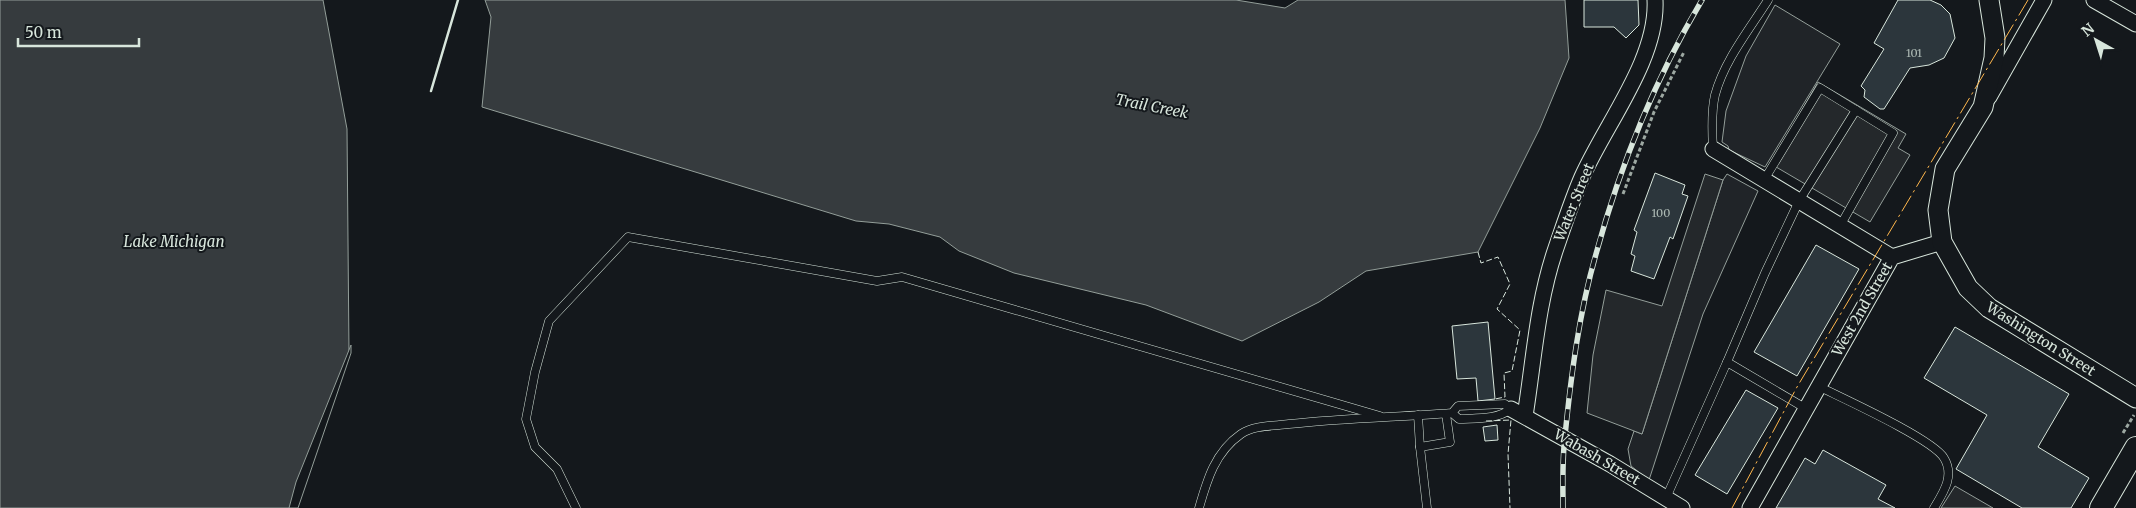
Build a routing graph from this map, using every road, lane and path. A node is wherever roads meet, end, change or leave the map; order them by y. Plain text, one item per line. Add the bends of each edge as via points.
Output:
1 (1654, 0) edge
2 (1768, 0) edge
3 (1988, 0) edge
4 (2044, 0) edge
5 (2094, 0) edge
6 (2136, 24) edge
7 (1684, 52) dead end
8 (1983, 107) junction
9 (1856, 110) junction
10 (1713, 150) joint
11 (1764, 180) junction
12 (1624, 194) dead end
13 (1799, 201) junction
14 (1840, 226) junction
15 (1942, 242) junction
16 (1892, 257) junction
17 (1727, 362) junction
18 (1818, 386) junction
19 (2136, 398) edge
20 (1805, 408) junction
21 (1511, 409) junction
22 (2136, 412) edge
23 (1449, 413) junction
24 (1418, 415) junction
25 (1380, 416) junction
26 (1526, 416) junction
27 (2128, 426) dead end
28 (1420, 447) junction
29 (2136, 448) edge
30 (1759, 492) junction
31 (1666, 498) junction
32 (576, 508) edge
33 (1199, 508) edge
34 (1427, 508) edge
35 (1682, 508) edge
36 (1750, 508) edge
37 (1758, 508) edge
38 (1934, 508) edge
39 (2101, 508) edge

1 - 26 street, Water Street via 1656,15 1650,45 1582,177 1555,251 1536,330
2 - 10 lane via 1726,67 1715,96
3 - 8 street via 1996,38
4 - 8 street
5 - 6 street
7 - 12 path via 1654,112
8 - 15 street via 1945,169 1938,210
9 - 11 lane via 1820,88
9 - 13 lane
9 - 14 lane via 1893,133
10 - 11 street
11 - 13 street
13 - 14 street
13 - 17 lane
14 - 16 street
15 - 16 street, West 2nd Street
15 - 19 street, Washington Street via 1968,288 1989,308
16 - 18 street, West 2nd Street
17 - 20 lane
17 - 31 lane
18 - 20 street, West 2nd Street
18 - 38 lane via 1917,437 1944,458 1949,474 1946,488
20 - 30 street, West 2nd Street
21 - 23 lane via 1502,416 1459,419
21 - 23 lane via 1505,404 1458,406
21 - 26 street, Wabash Street
22 - 27 path
23 - 24 lane
23 - 28 lane via 1450,442
24 - 25 lane
24 - 28 lane
25 - 32 lane via 902,277 877,281 628,237 549,322 535,372 526,419 535,447 557,470
25 - 33 lane via 1279,425 1242,433 1224,450 1211,469
26 - 31 street, Wabash Street
28 - 34 lane
29 - 39 main road
30 - 36 street, West 2nd Street
30 - 37 street
31 - 35 street, Wabash Street

